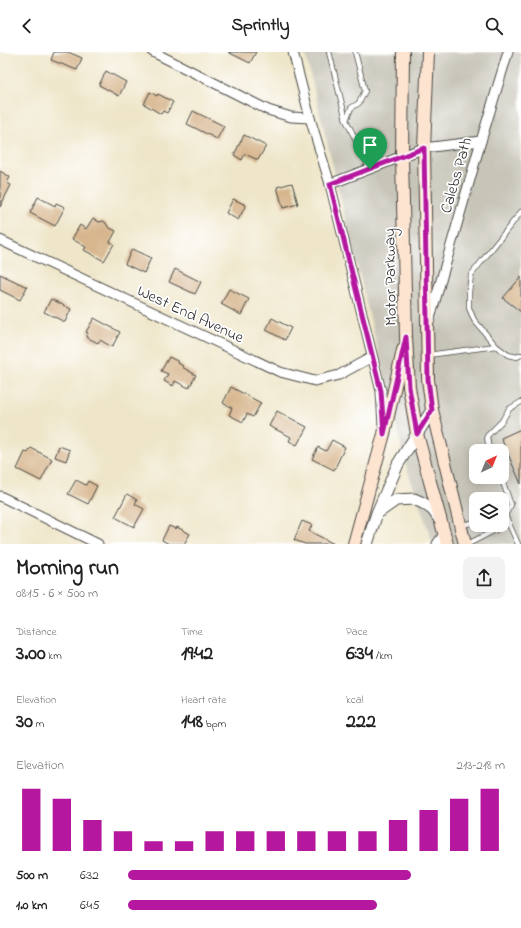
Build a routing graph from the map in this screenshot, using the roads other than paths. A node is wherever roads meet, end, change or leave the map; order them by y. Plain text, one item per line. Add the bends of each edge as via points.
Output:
1 (153, 52) edge
2 (293, 52) edge
3 (329, 52) edge
4 (355, 52) edge
5 (403, 52) edge
6 (428, 52) edge
7 (508, 52) edge
8 (310, 118) junction
9 (346, 120) junction
10 (481, 141) junction
11 (424, 148) junction
12 (402, 157) junction
13 (370, 169) junction
14 (330, 184) junction
15 (521, 212) edge
16 (0, 240) edge
17 (427, 331) junction
18 (406, 337) junction
19 (496, 346) junction
20 (428, 355) junction
21 (521, 355) edge
22 (372, 357) junction
23 (521, 402) edge
24 (432, 410) junction
25 (384, 434) junction
26 (417, 434) junction
27 (488, 444) edge
28 (0, 496) edge
29 (377, 513) junction
30 (469, 524) edge
31 (509, 524) edge
32 (459, 526) junction
33 (493, 532) edge
34 (445, 533) edge
35 (98, 544) edge
36 (354, 544) edge
37 (367, 544) edge
38 (437, 544) edge
39 (465, 544) edge
40 (468, 544) edge
41 (518, 544) edge

1 - 8 street via 268,110 291,117
2 - 8 street
3 - 9 lane
4 - 9 lane via 365,91 359,103 351,108
5 - 12 main road, Motor Parkway
6 - 11 main road
7 - 10 street, Calebs Path
8 - 14 street
9 - 13 lane
10 - 11 street
10 - 17 street, Calebs Path
11 - 12 street
11 - 17 main road
12 - 13 street
12 - 18 main road, Motor Parkway
13 - 14 street
14 - 22 street
15 - 19 lane via 471,275 469,308 474,320
16 - 22 street, West End Avenue via 280,372 315,381 339,375
17 - 20 main road
18 - 25 main road
18 - 26 main road, Motor Parkway via 409,387
19 - 20 lane
19 - 21 lane via 508,355
20 - 24 main road
22 - 25 street via 381,391
23 - 27 lane via 509,410 487,436
24 - 26 street
24 - 32 main road
25 - 36 main road
26 - 29 street via 398,464
26 - 34 main road, Motor Parkway
28 - 35 street
29 - 34 street via 392,501 414,499 433,510
29 - 37 street
30 - 32 lane
31 - 41 lane
32 - 39 main road
33 - 40 lane
34 - 38 street

